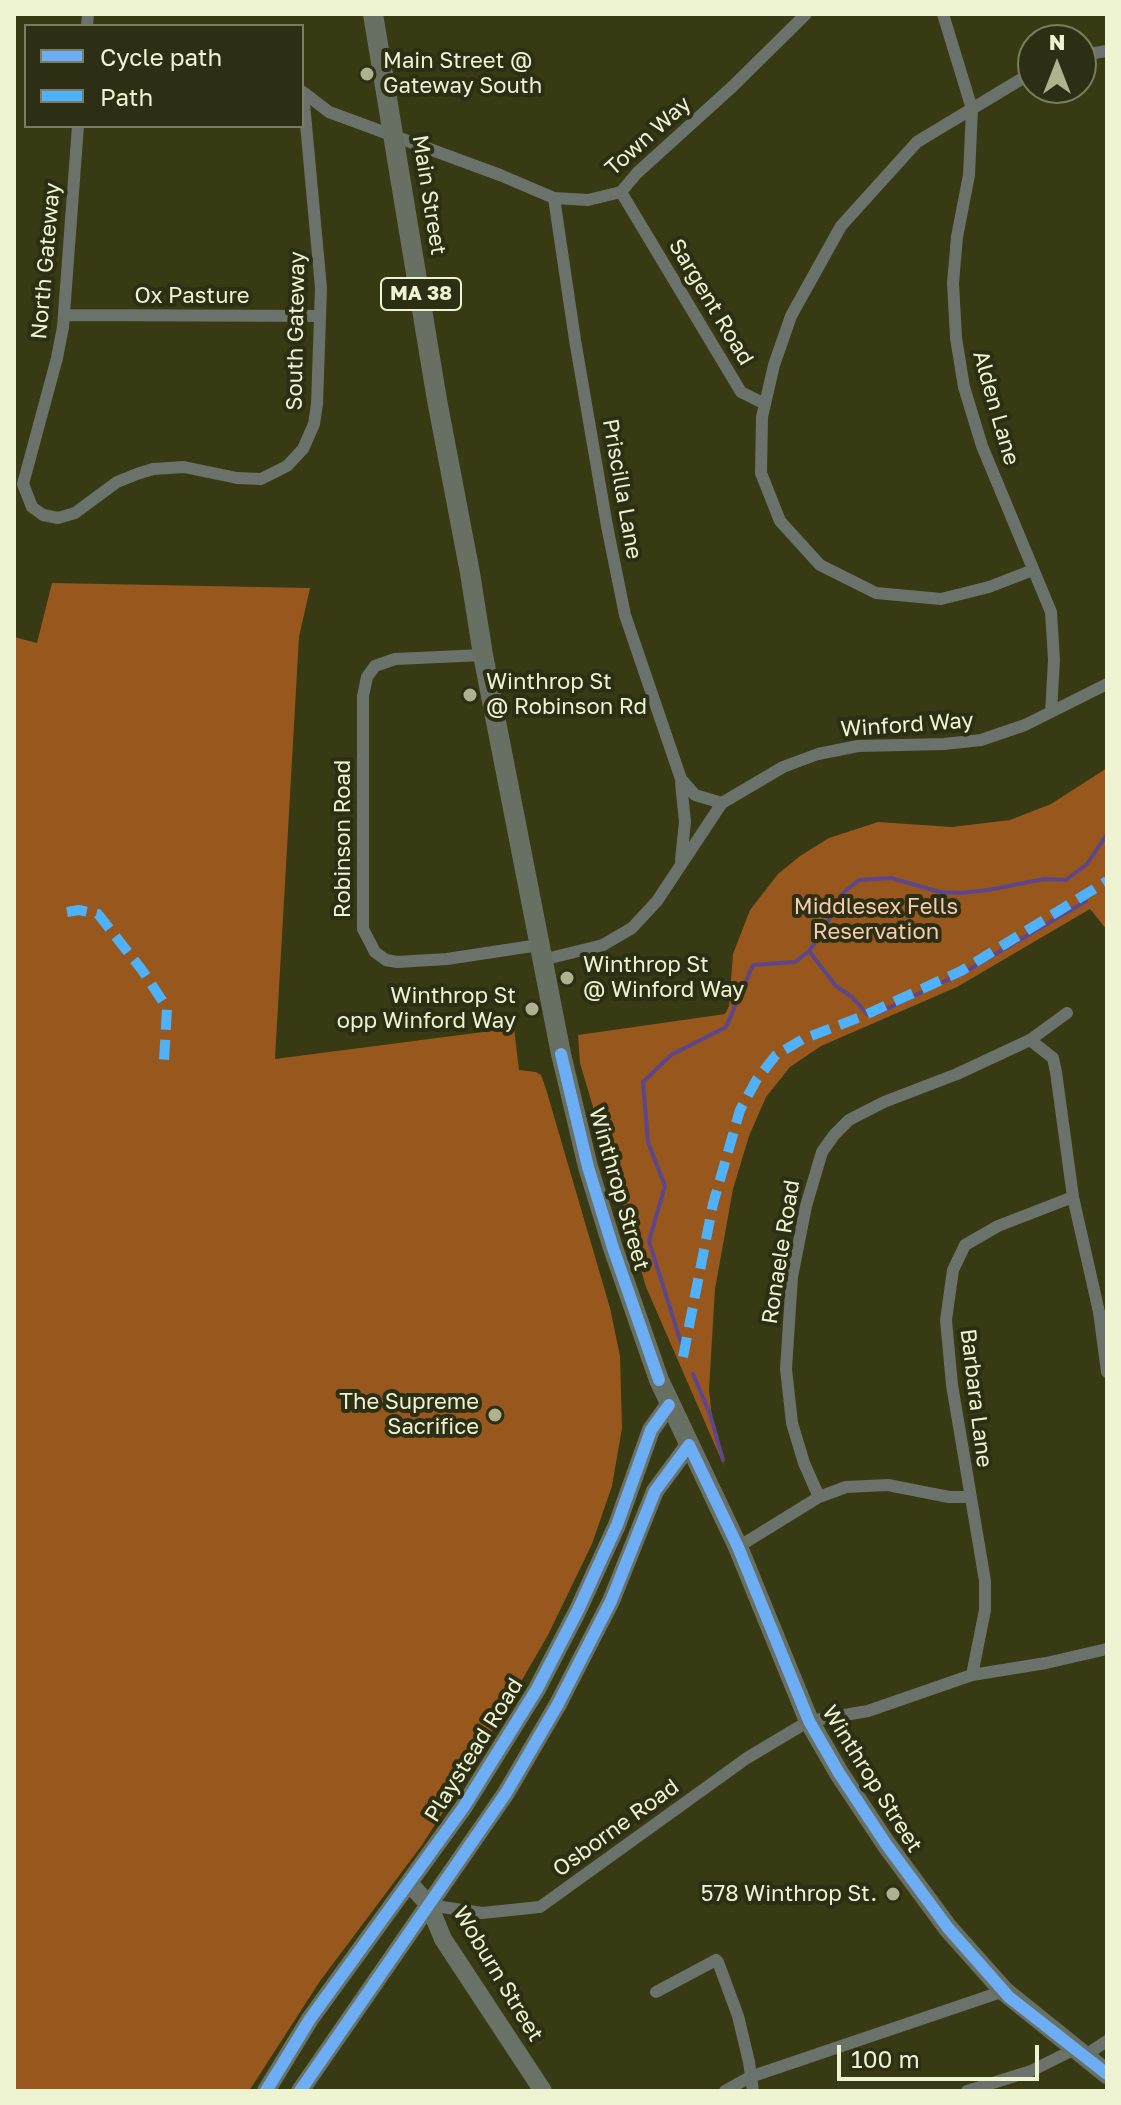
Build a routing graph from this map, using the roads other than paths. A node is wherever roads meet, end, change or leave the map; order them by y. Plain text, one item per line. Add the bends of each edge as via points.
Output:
1 (373, 14) edge
2 (806, 14) edge
3 (943, 14) edge
4 (1017, 82) edge
5 (304, 93) edge
6 (972, 109) junction
7 (304, 110) edge
8 (78, 128) edge
9 (395, 138) junction
10 (621, 192) junction
11 (554, 198) junction
12 (64, 315) junction
13 (320, 316) junction
14 (765, 404) junction
15 (58, 518) joint
16 (1033, 570) junction
17 (470, 573) joint
18 (483, 655) junction
19 (1107, 684) edge
20 (1051, 712) junction
21 (681, 779) junction
22 (722, 803) junction
23 (679, 864) junction
24 (541, 952) junction
25 (1067, 1013) dead end
26 (1030, 1040) junction
27 (1073, 1197) junction
28 (1107, 1372) edge
29 (669, 1405) junction
30 (689, 1445) junction
31 (819, 1497) junction
32 (969, 1497) junction
33 (607, 1545) junction
34 (738, 1547) junction
35 (630, 1554) junction
36 (1107, 1649) edge
37 (972, 1675) junction
38 (809, 1721) junction
39 (410, 1884) junction
40 (429, 1905) junction
41 (1004, 1991) junction
42 (656, 1992) dead end
43 (1107, 2041) edge
44 (1079, 2053) junction
45 (1107, 2074) edge
46 (750, 2077) junction
47 (266, 2091) edge
48 (300, 2091) edge
49 (543, 2091) edge
50 (725, 2091) edge
51 (753, 2091) edge
52 (967, 2091) edge

1 - 9 main road, Main Street / MA 38
2 - 10 street, Town Way
3 - 6 street, Alden Lane
4 - 6 street
5 - 9 street, South Gateway via 329,112
6 - 14 street via 917,142 841,226 791,316
6 - 16 street, Alden Lane via 969,175 953,283 956,338 982,446
7 - 13 street, South Gateway via 318,237
8 - 12 street, North Gateway
9 - 11 street, Town Way
9 - 17 main road, Main Street / MA 38
10 - 11 street, Town Way via 588,200
10 - 14 street, Sargent Road via 741,392
11 - 21 street, Priscilla Lane via 621,600
12 - 13 street, Ox Pasture
12 - 15 street, North Gateway via 23,484 32,507
13 - 15 street, South Gateway via 316,415 309,440 287,466 248,480 193,468 153,469 117,482 75,513
14 - 16 street via 761,473 780,521 820,565 876,593 941,599
16 - 20 street, Alden Lane via 1051,612
17 - 18 main road, Winthrop Street / MA 38
18 - 24 main road, Winthrop Street / MA 38
18 - 24 street, Robinson Road via 395,659 375,666 367,677 363,929 375,952 397,962
19 - 20 street, Winford Way
20 - 22 street, Winford Way via 969,742 858,746 818,754 783,767
21 - 22 street via 695,795
21 - 23 street, Priscilla Lane via 685,822
22 - 23 street, Winford Way
23 - 24 street, Winford Way via 649,911 624,935 592,949
24 - 29 main road, Winthrop Street / MA 38 via 588,1167
25 - 26 street, Ronaele Road
26 - 27 street via 1053,1058
26 - 31 street, Ronaele Road via 865,1112 841,1128 822,1152 795,1263 786,1369 792,1423
27 - 28 street
27 - 32 street, Barbara Lane via 965,1245 953,1270 946,1320
29 - 30 main road, Winthrop Street / MA 38
29 - 33 main road, Playstead Road via 651,1430
30 - 34 main road, Winthrop Street / MA 38
30 - 35 main road via 655,1491
31 - 32 street via 872,1485
31 - 34 street
32 - 37 street, Barbara Lane via 986,1597
33 - 35 main road
33 - 39 main road, Playstead Road via 537,1689
34 - 38 main road, Winthrop Street / MA 38
35 - 40 main road via 558,1704 506,1793
36 - 37 street
37 - 38 street via 868,1711
38 - 40 street, Osborne Road via 747,1758 540,1907 482,1913
38 - 41 main road, Winthrop Street / MA 38 via 886,1844 948,1928
39 - 40 main road, Woburn Street
39 - 47 main road, Playstead Road via 310,2019
40 - 48 main road
40 - 49 main road, Woburn Street via 443,1939
41 - 44 main road, Winthrop Street / MA 38
41 - 46 street
42 - 46 street via 716,1960 738,2016
43 - 44 street
44 - 45 main road, Winthrop Street / MA 38
44 - 52 street
46 - 50 street
46 - 51 street

